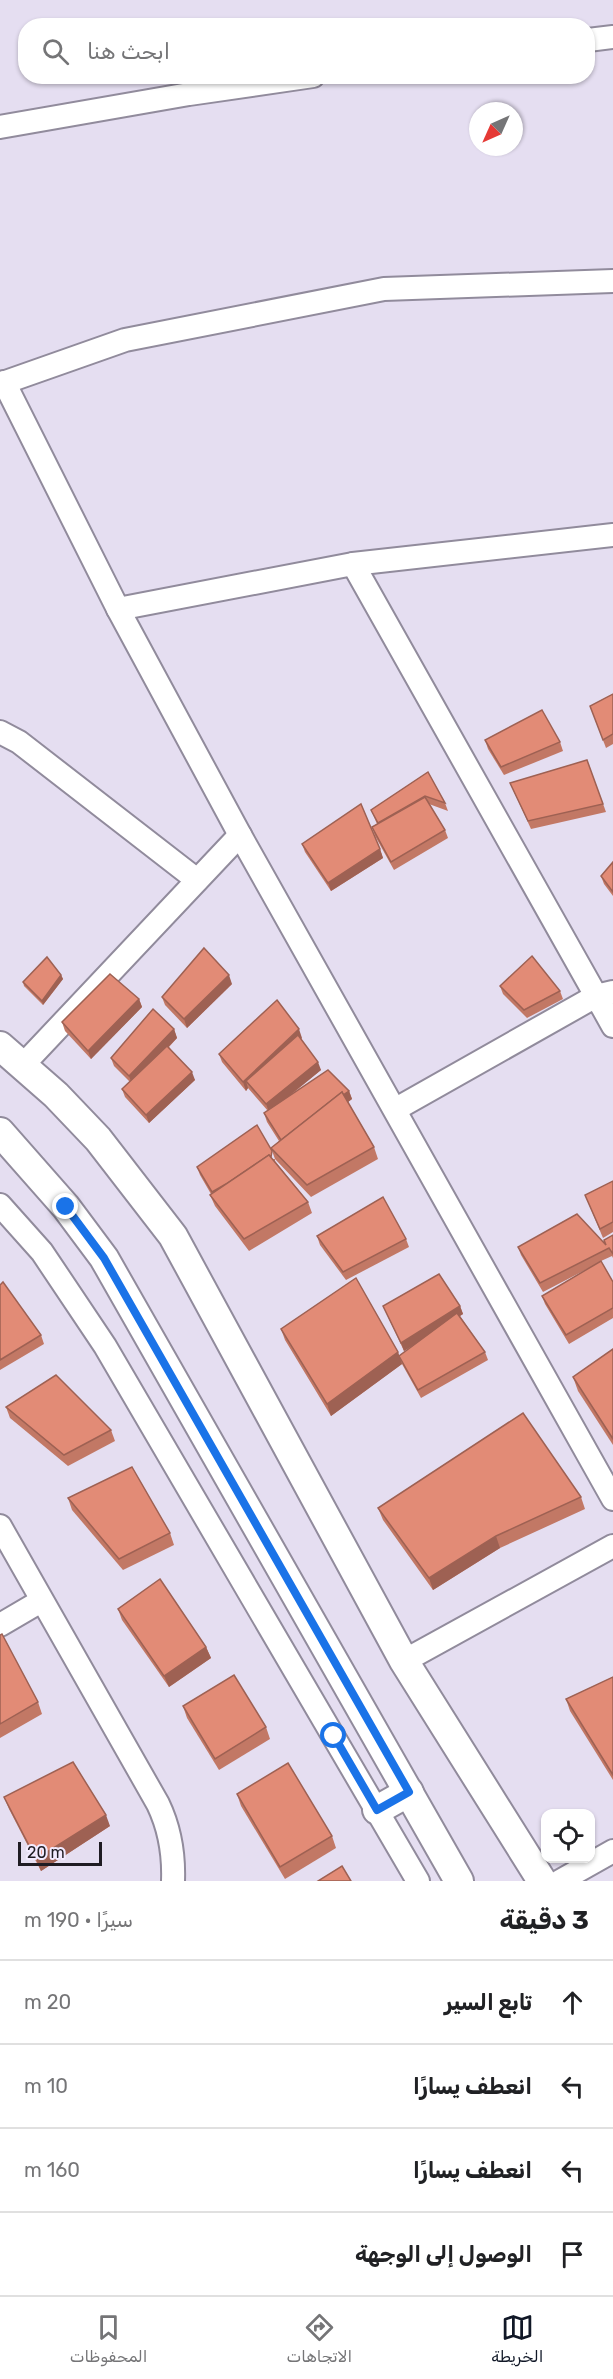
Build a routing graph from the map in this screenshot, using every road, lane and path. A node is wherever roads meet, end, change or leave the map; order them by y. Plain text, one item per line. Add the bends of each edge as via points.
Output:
1 (613, 37) edge
2 (595, 39) edge
3 (258, 84) edge
4 (0, 127) edge
5 (613, 280) edge
6 (2, 383) edge
7 (613, 535) edge
8 (353, 564) junction
9 (118, 609) junction
10 (0, 732) edge
11 (240, 835) junction
12 (197, 880) junction
13 (605, 994) edge
14 (613, 1026) edge
15 (0, 1046) edge
16 (23, 1065) junction
17 (396, 1109) junction
18 (0, 1132) edge
19 (0, 1205) edge
20 (613, 1499) edge
21 (0, 1527) edge
22 (613, 1546) edge
23 (41, 1601) junction
24 (0, 1625) edge
25 (404, 1661) junction
26 (409, 1792) junction
27 (377, 1810) junction
28 (613, 1851) edge
29 (173, 1881) edge
30 (418, 1881) edge
31 (459, 1881) edge
32 (542, 1881) edge
33 (560, 1881) edge

1 - 2 street
3 - 4 street
5 - 6 street via 384,289 125,340
6 - 9 street
7 - 8 street
8 - 9 street
8 - 13 street
9 - 11 street
10 - 12 street via 19,742
11 - 12 street
11 - 17 street
12 - 16 street
13 - 14 street
13 - 17 street
15 - 16 street
16 - 25 street via 98,1139 173,1236
17 - 20 street
18 - 26 street via 66,1207 104,1258
19 - 27 street via 42,1252 105,1346
21 - 23 street
22 - 25 street
23 - 24 street
23 - 29 street via 158,1804 174,1857
25 - 32 street
26 - 27 street
26 - 31 street
27 - 30 street
28 - 33 street

